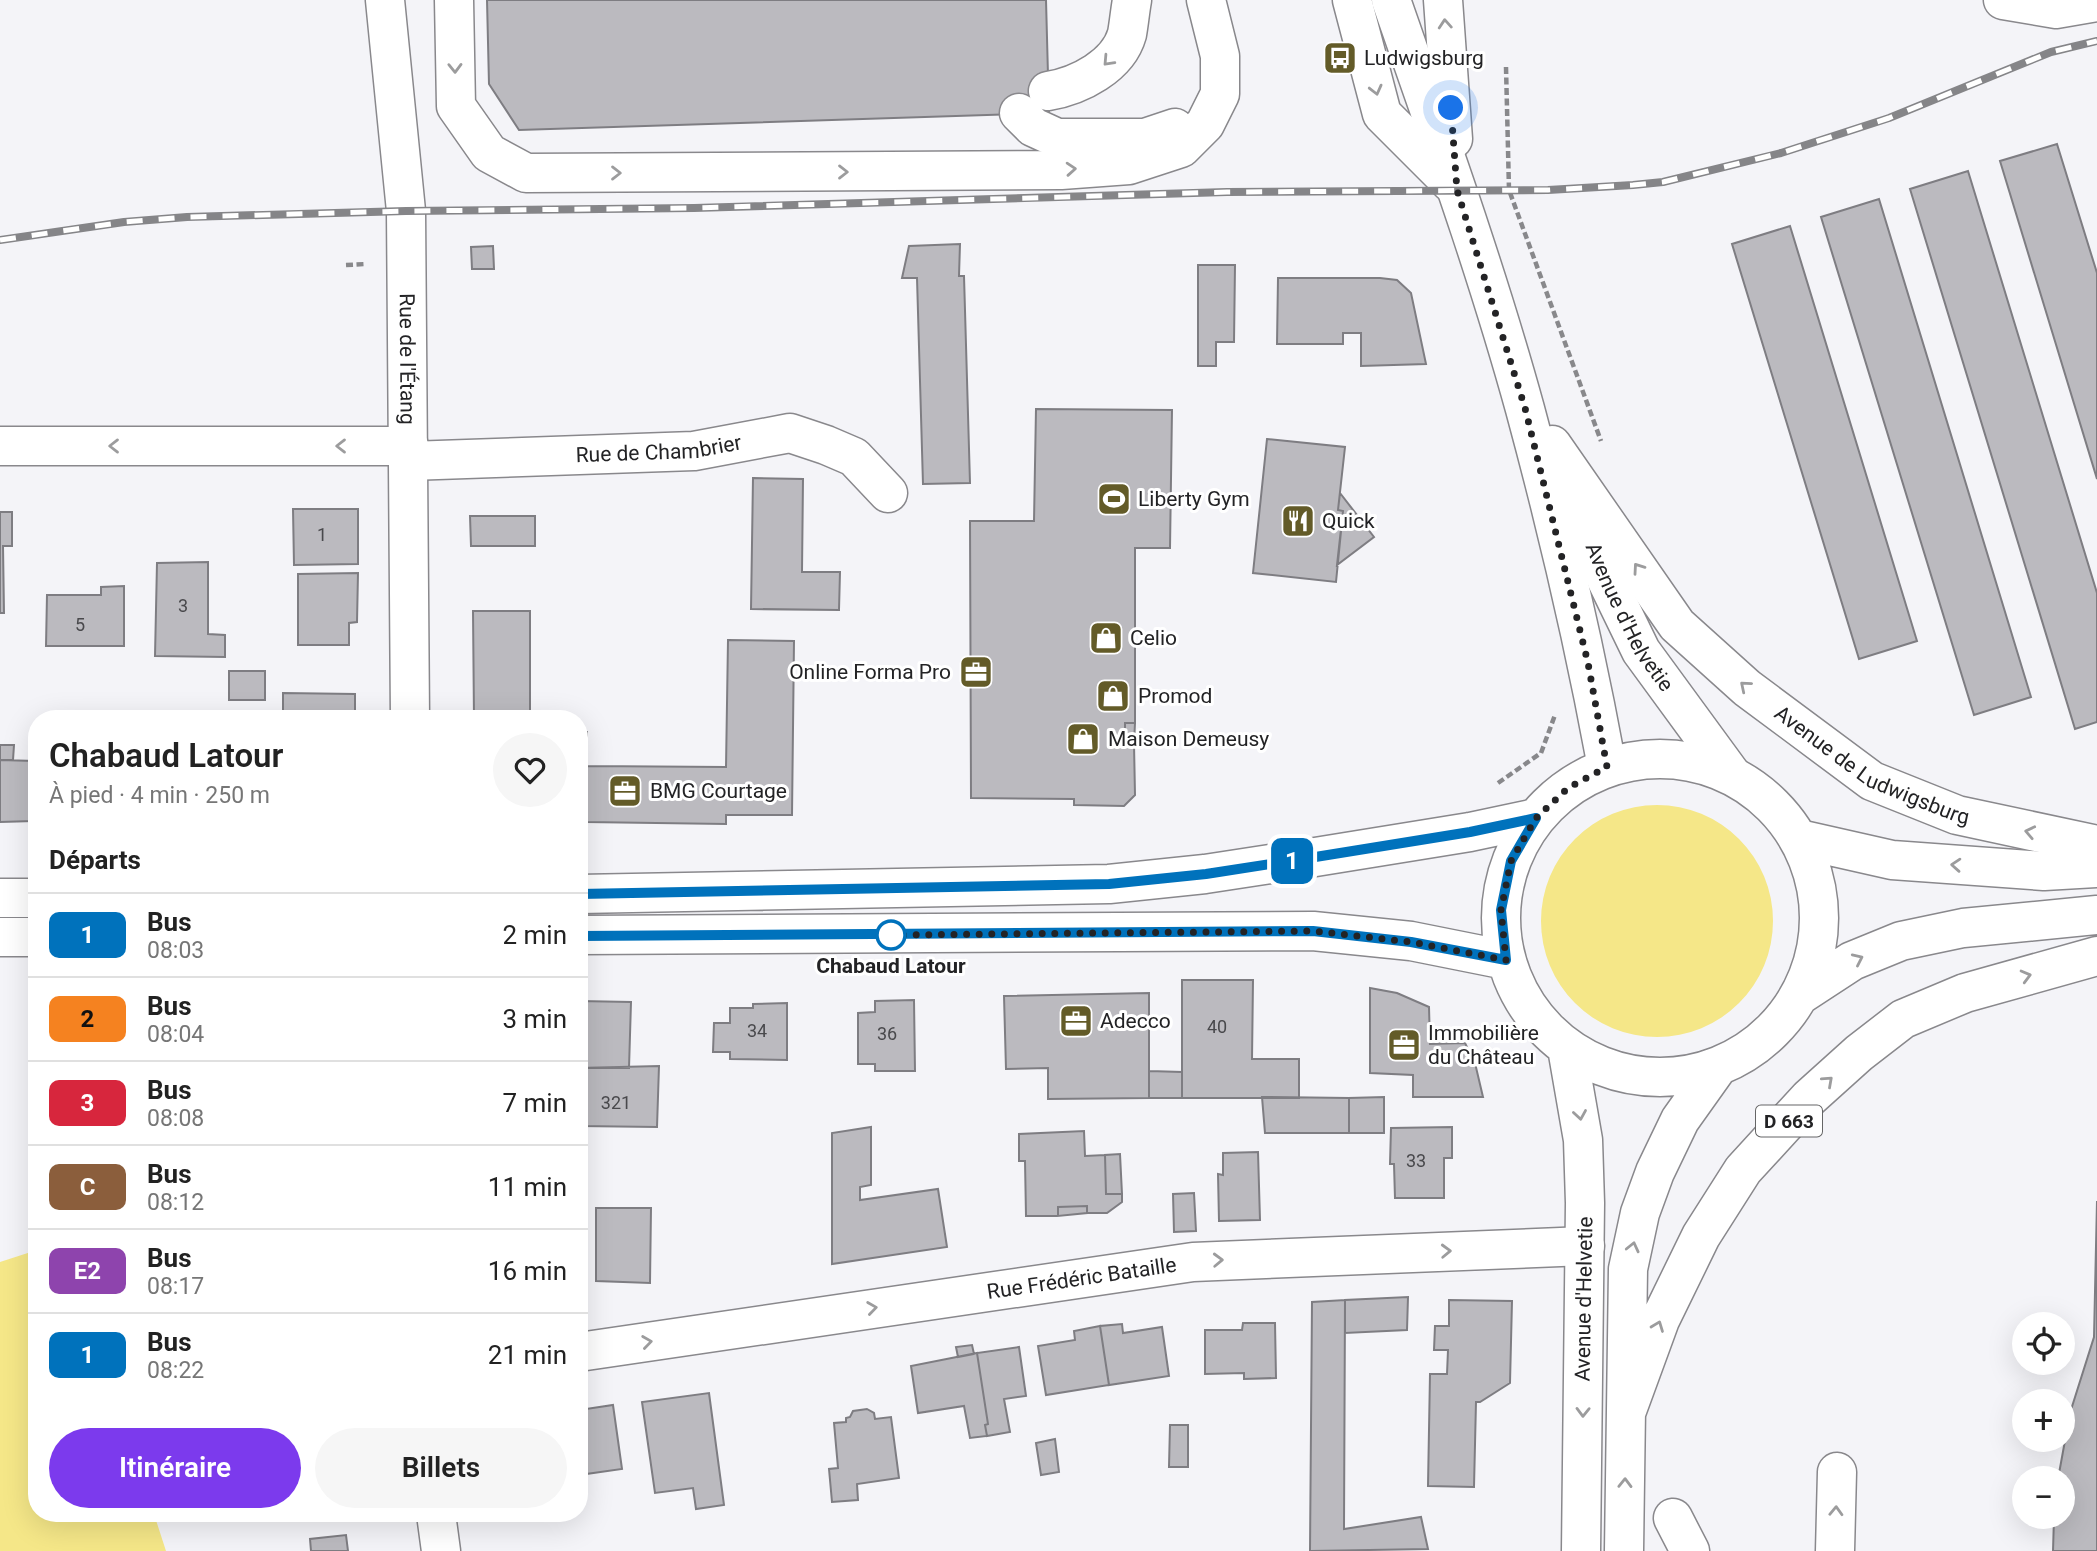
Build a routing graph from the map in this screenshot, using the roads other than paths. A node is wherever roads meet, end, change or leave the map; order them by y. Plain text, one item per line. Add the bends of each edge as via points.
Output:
1 (384, 0) edge
2 (454, 0) edge
3 (1132, 0) edge
4 (1189, 0) edge
5 (1206, 0) edge
6 (1352, 0) edge
7 (1391, 0) edge
8 (1443, 0) edge
9 (2003, 0) edge
10 (2097, 2) edge
11 (1457, 190) junction
12 (1486, 285) junction
13 (1552, 445) junction
14 (0, 446) edge
15 (409, 453) junction
16 (888, 494) dead end
17 (1677, 625) joint
18 (410, 710) edge
19 (1607, 767) junction
20 (1731, 774) junction
21 (1536, 818) junction
22 (1799, 838) junction
23 (2097, 845) edge
24 (2097, 868) edge
25 (588, 894) edge
26 (0, 898) edge
27 (28, 898) edge
28 (2097, 915) edge
29 (588, 936) edge
30 (0, 937) edge
31 (28, 937) edge
32 (2097, 956) edge
33 (1506, 960) junction
34 (1800, 995) junction
35 (1567, 1048) junction
36 (1717, 1068) junction
37 (1586, 1246) junction
38 (588, 1351) edge
39 (1626, 1413) junction
40 (1837, 1472) dead end
41 (437, 1522) edge
42 (442, 1551) edge
43 (1581, 1551) edge
44 (1624, 1551) edge
45 (1835, 1551) edge

1 - 15 main road, Rue de l'Étang via 406,211
2 -> 5 main road via 456,106 489,153 526,173 1061,170 1129,165 1181,148 1205,124 1220,94 1220,56
3 -> 4 main road via 1126,36 1111,59 1082,81 1034,102 1033,127 1057,138 1145,138 1175,128 1194,104 1203,65
6 -> 11 main road via 1382,114
7 - 11 main road, Avenue d'Helvetie
11 -> 8 main road, Avenue d'Helvetie
9 - 10 main road via 2056,9
11 - 12 main road, Avenue d'Helvetie
12 - 13 main road, Avenue d'Helvetie
12 - 19 main road, Avenue d'Helvetie via 1525,408 1588,663
17 -> 13 main road, Avenue d'Helvetie
13 - 20 main road, Avenue d'Helvetie via 1606,582 1641,651
15 -> 14 main road, Rue de Chambrier
15 - 16 main road, Rue de Chambrier via 694,450 790,433 854,457
15 - 18 main road, Rue de l'Étang
23 -> 17 main road, Avenue de Ludwigsburg via 1957,816 1872,781 1747,688
19 - 20 main road via 1648,758 1690,761
19 - 21 main road via 1568,788
20 - 22 main road via 1770,801
21 - 25 main road via 1206,874 1109,884
21 - 33 main road via 1511,861 1501,910
24 -> 22 main road via 2044,871 1892,860
22 - 34 main road via 1818,889 1818,944
26 - 27 main road
34 -> 28 main road via 1852,961 1901,941 1963,928
29 - 33 main road via 1313,931 1411,942
30 - 31 main road
39 -> 32 main road, D 663 via 1660,1320 1701,1236 1743,1170 1809,1098 1903,1019 1965,993
33 - 35 main road via 1525,1004
34 - 36 main road via 1779,1026 1750,1050
35 - 36 main road via 1614,1071 1666,1078
35 -> 37 main road, Avenue d'Helvetie via 1583,1140
39 -> 36 main road, Avenue d'Helvetie / D 663 via 1628,1269 1640,1213 1679,1120
38 -> 37 main road, Rue Frédéric Bataille via 1193,1262
37 -> 43 main road, Avenue d'Helvetie
44 -> 39 main road, Avenue d'Helvetie / D 663
45 -> 40 main road
41 - 42 main road

